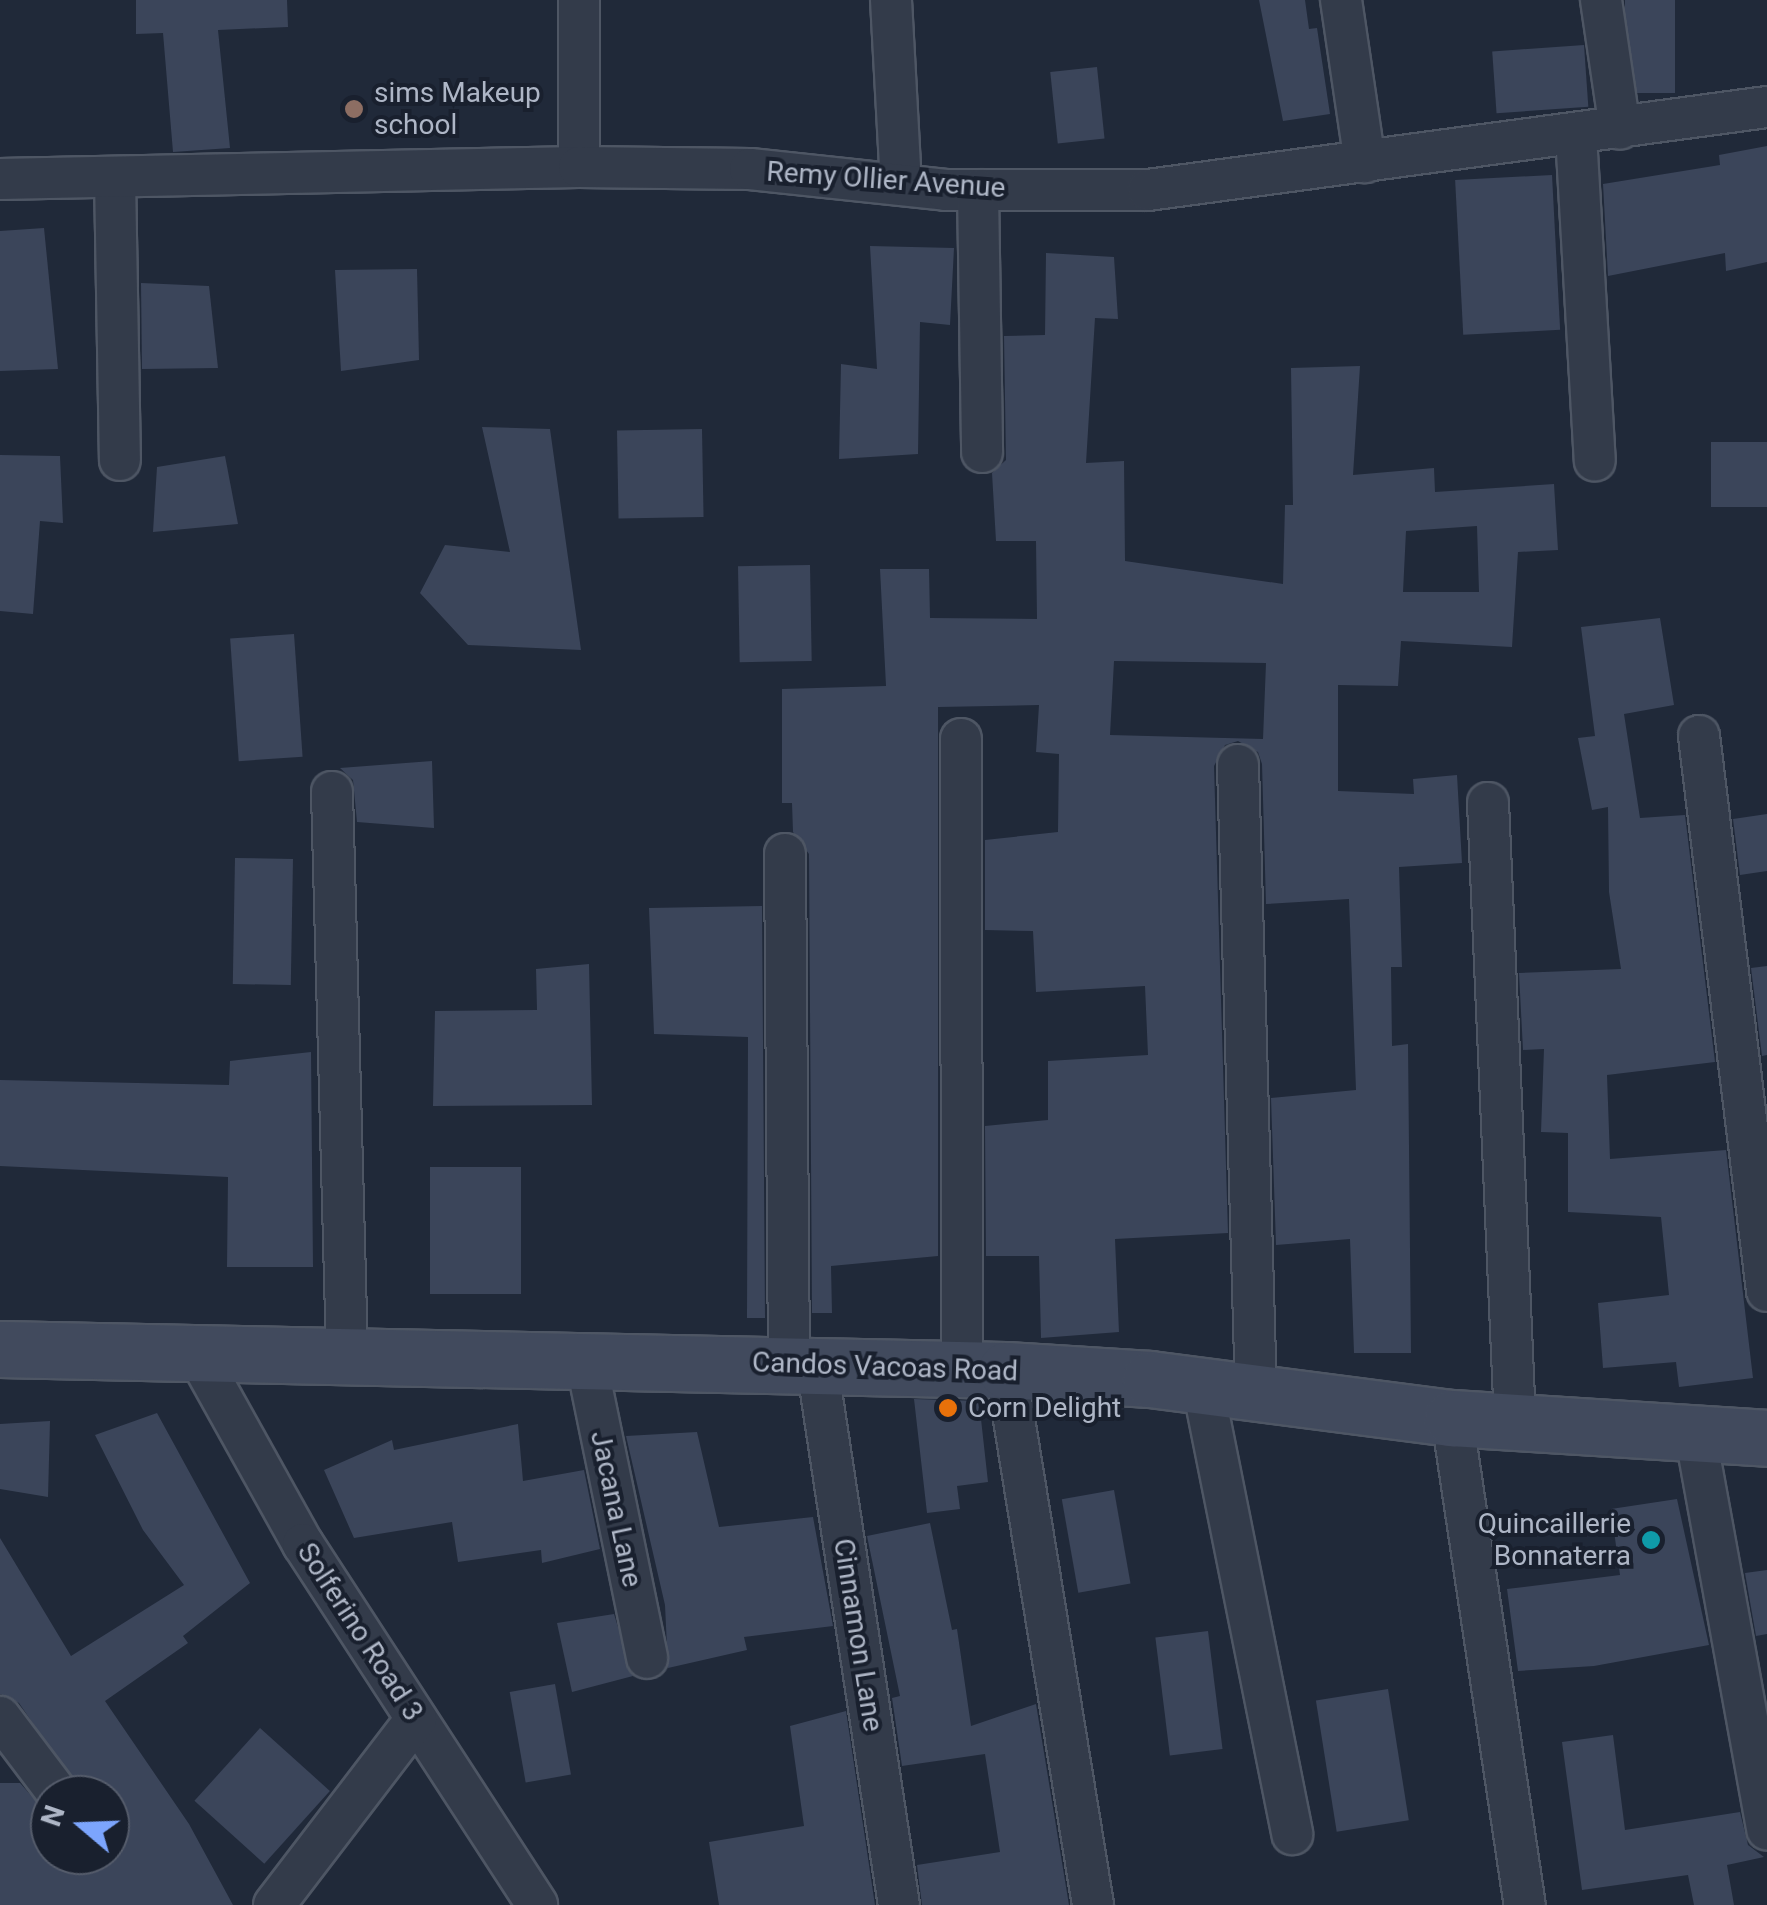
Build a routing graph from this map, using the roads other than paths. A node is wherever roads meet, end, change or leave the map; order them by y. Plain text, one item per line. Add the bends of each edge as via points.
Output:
1 (579, 0) edge
2 (891, 0) edge
3 (1340, 0) edge
4 (1601, 0) edge
5 (1767, 106) edge
6 (1620, 129) junction
7 (1576, 135) junction
8 (1365, 162) junction
9 (579, 167) junction
10 (115, 177) junction
11 (0, 180) edge
12 (901, 185) junction
13 (978, 190) junction
14 (982, 452) dead end
15 (120, 460) dead end
16 (1595, 460) dead end
17 (1698, 736) dead end
18 (962, 739) dead end
19 (1238, 764) dead end
20 (332, 792) dead end
21 (1488, 804) dead end
22 (785, 854) dead end
23 (1767, 1290) edge
24 (0, 1349) edge
25 (196, 1352) junction
26 (347, 1354) junction
27 (586, 1360) junction
28 (803, 1364) junction
29 (984, 1369) junction
30 (1203, 1386) junction
31 (1256, 1394) junction
32 (1452, 1418) junction
33 (1516, 1421) junction
34 (1695, 1432) junction
35 (1767, 1438) edge
36 (647, 1658) dead end
37 (0, 1717) edge
38 (416, 1719) junction
39 (44, 1775) edge
40 (1767, 1830) edge
41 (1292, 1834) dead end
42 (274, 1905) edge
43 (537, 1905) edge
44 (899, 1905) edge
45 (1094, 1905) edge
46 (1525, 1905) edge

1 - 9 street
2 - 12 street
3 - 8 street
4 - 6 street
5 - 6 street, Remy Ollier Avenue
6 - 7 street, Remy Ollier Avenue
7 - 8 street, Remy Ollier Avenue
7 - 16 street
8 - 13 street, Remy Ollier Avenue via 1148,190
9 - 10 street, Remy Ollier Avenue
9 - 12 street, Remy Ollier Avenue via 750,169
10 - 11 street, Remy Ollier Avenue
10 - 15 street
12 - 13 street, Remy Ollier Avenue
13 - 14 street
17 - 23 street
18 - 29 street
19 - 31 street
20 - 26 street
21 - 33 street
22 - 28 street, Cinnamon Lane
24 - 25 main road, Candos Vacoas Road
25 - 26 main road, Candos Vacoas Road
25 - 38 street, Solferino Road 3 via 303,1544
26 - 27 main road, Candos Vacoas Road
27 - 28 main road, Candos Vacoas Road
27 - 36 street, Jacana Lane
28 - 29 main road, Candos Vacoas Road
28 - 44 street, Cinnamon Lane
29 - 30 main road, Candos Vacoas Road
29 - 45 street
30 - 31 main road, Candos Vacoas Road
30 - 41 street
31 - 32 main road, Candos Vacoas Road
32 - 33 main road, Candos Vacoas Road
32 - 46 street
33 - 34 main road, Candos Vacoas Road
34 - 35 main road, Candos Vacoas Road
34 - 40 street
37 - 39 street
38 - 42 street
38 - 43 street, Solferino Road 3

